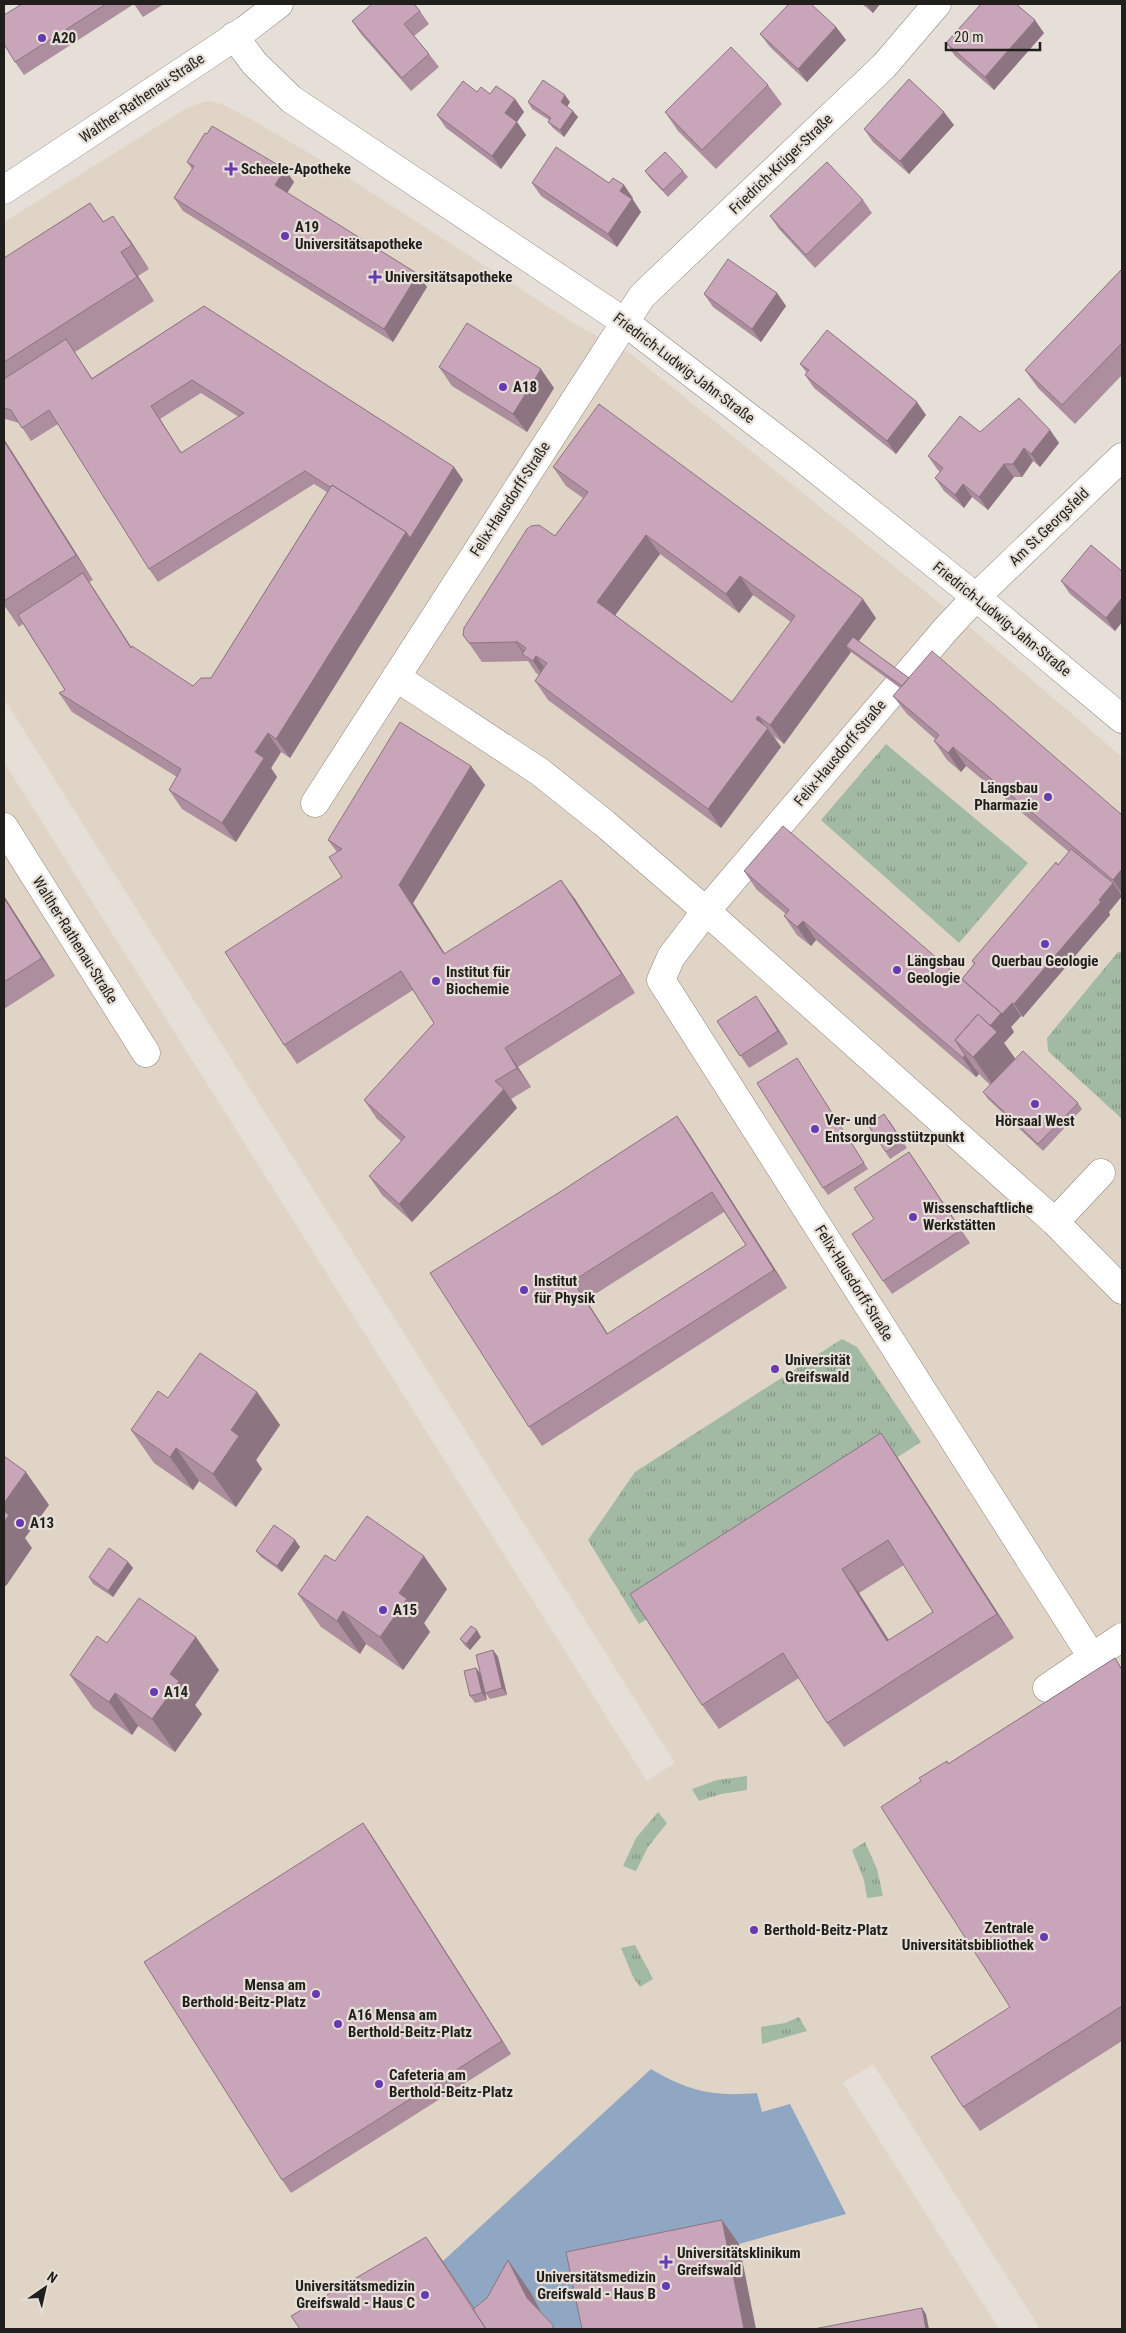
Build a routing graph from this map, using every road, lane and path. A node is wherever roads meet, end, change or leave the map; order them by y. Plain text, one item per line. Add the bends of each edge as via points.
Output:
1 (279, 4) edge
2 (937, 4) edge
3 (234, 36) junction
4 (4, 190) edge
5 (626, 323) junction
6 (1122, 457) edge
7 (976, 597) junction
8 (396, 676) junction
9 (1122, 719) edge
10 (315, 803) dead end
11 (4, 827) edge
12 (706, 911) junction
13 (146, 1053) dead end
14 (1100, 1173) dead end
15 (1055, 1222) junction
16 (1122, 1290) edge
17 (1122, 1637) edge
18 (1092, 1657) junction
19 (1047, 1688) dead end

1 - 3 street, Walther-Rathenau-Straße
2 - 5 street, Friedrich-Krüger-Straße via 884,66 642,296
3 - 4 street, Walther-Rathenau-Straße
3 - 5 street, Friedrich-Ludwig-Jahn-Straße via 254,63 291,99
5 - 7 street, Friedrich-Ludwig-Jahn-Straße
5 - 8 street, Felix-Hausdorff-Straße
6 - 7 street, Am St.Georgsfeld
7 - 9 street, Friedrich-Ludwig-Jahn-Straße
7 - 12 street, Felix-Hausdorff-Straße
8 - 10 street, Felix-Hausdorff-Straße
8 - 12 street via 540,772
11 - 13 street, Walther-Rathenau-Straße
12 - 15 street
12 - 18 street, Felix-Hausdorff-Straße via 671,957 661,980
14 - 15 street
15 - 16 street
17 - 18 street
18 - 19 street

